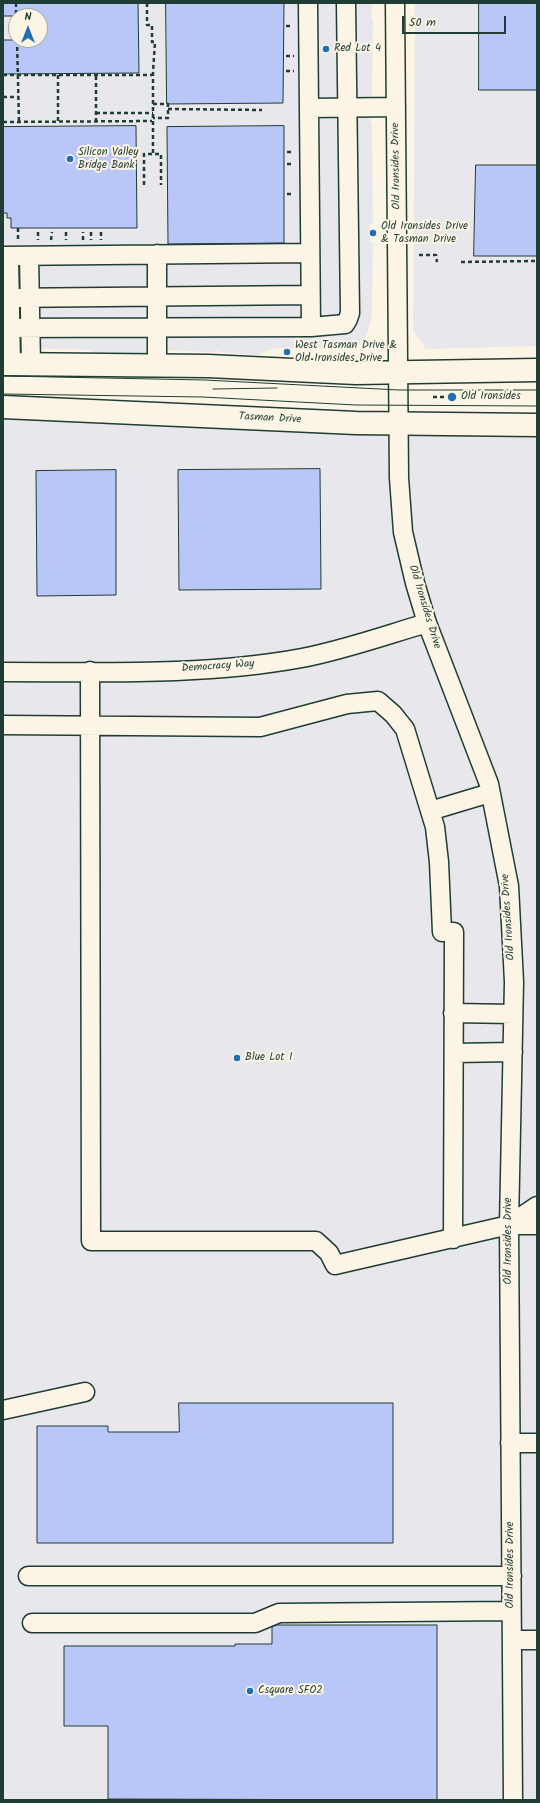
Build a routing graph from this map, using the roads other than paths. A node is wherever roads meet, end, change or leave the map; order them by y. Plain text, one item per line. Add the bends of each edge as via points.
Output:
1 (308, 3) edge
2 (346, 3) edge
3 (395, 3) edge
4 (396, 107) junction
5 (309, 108) junction
6 (347, 108) junction
7 (310, 253) junction
8 (157, 254) junction
9 (6, 256) edge
10 (29, 256) junction
11 (310, 295) junction
12 (157, 297) junction
13 (7, 298) edge
14 (30, 298) junction
15 (157, 326) junction
16 (311, 327) junction
17 (7, 328) edge
18 (30, 328) junction
19 (15, 364) edge
20 (157, 366) junction
21 (537, 370) edge
22 (399, 372) junction
23 (3, 407) edge
24 (399, 424) junction
25 (537, 425) edge
26 (427, 623) junction
27 (90, 671) junction
28 (3, 672) edge
29 (3, 725) edge
30 (91, 725) junction
31 (490, 793) junction
32 (430, 811) junction
33 (453, 1013) junction
34 (513, 1014) junction
35 (513, 1052) junction
36 (454, 1053) junction
37 (537, 1206) edge
38 (537, 1224) edge
39 (509, 1225) junction
40 (453, 1238) junction
41 (85, 1392) dead end
42 (3, 1410) edge
43 (510, 1443) junction
44 (537, 1443) edge
45 (28, 1576) dead end
46 (512, 1576) junction
47 (511, 1611) junction
48 (32, 1623) dead end
49 (512, 1640) junction
50 (537, 1640) edge
51 (513, 1800) edge

1 - 5 street
2 - 6 street
3 - 4 street, Old Ironsides Drive
4 - 6 street
4 - 22 street, Old Ironsides Drive
5 - 6 street
5 - 7 street
6 - 16 street via 350,313 344,324
7 - 8 street
7 - 11 street
8 - 10 street
8 - 12 street
9 - 10 street
9 - 13 street
10 - 14 street
11 - 12 street
11 - 16 street
12 - 14 street
12 - 15 street
13 - 14 street
13 - 17 street
14 - 18 street
15 - 16 street
15 - 18 street
15 - 20 street
17 - 18 street
17 - 19 street
18 - 19 street
19 - 20 main road
20 - 22 main road via 356,373
21 - 22 main road
22 - 24 street, Old Ironsides Drive
23 - 24 main road, Tasman Drive
24 - 25 main road, Tasman Drive
24 - 26 street, Old Ironsides Drive via 403,532
26 - 27 street, Democracy Way via 341,649 301,658 227,668
26 - 31 street, Old Ironsides Drive via 489,784
27 - 28 street, Democracy Way
27 - 30 street
29 - 30 street
30 - 32 street via 260,727 347,704 378,701 405,729
30 - 40 street via 91,1241 316,1241 329,1252 335,1265
31 - 32 street
31 - 34 street, Old Ironsides Drive via 509,886
32 - 33 street via 435,827 439,862 442,932 454,932
33 - 34 street
33 - 36 street
34 - 35 street, Old Ironsides Drive
35 - 36 street
35 - 39 street, Old Ironsides Drive
36 - 40 street
37 - 39 street
38 - 39 street
39 - 40 street
39 - 43 street, Old Ironsides Drive
41 - 42 street
43 - 44 street
43 - 46 street, Old Ironsides Drive
45 - 46 street
46 - 47 street, Old Ironsides Drive
47 - 48 street via 279,1613 255,1622
47 - 49 street, Old Ironsides Drive
49 - 50 street
49 - 51 street, Old Ironsides Drive

